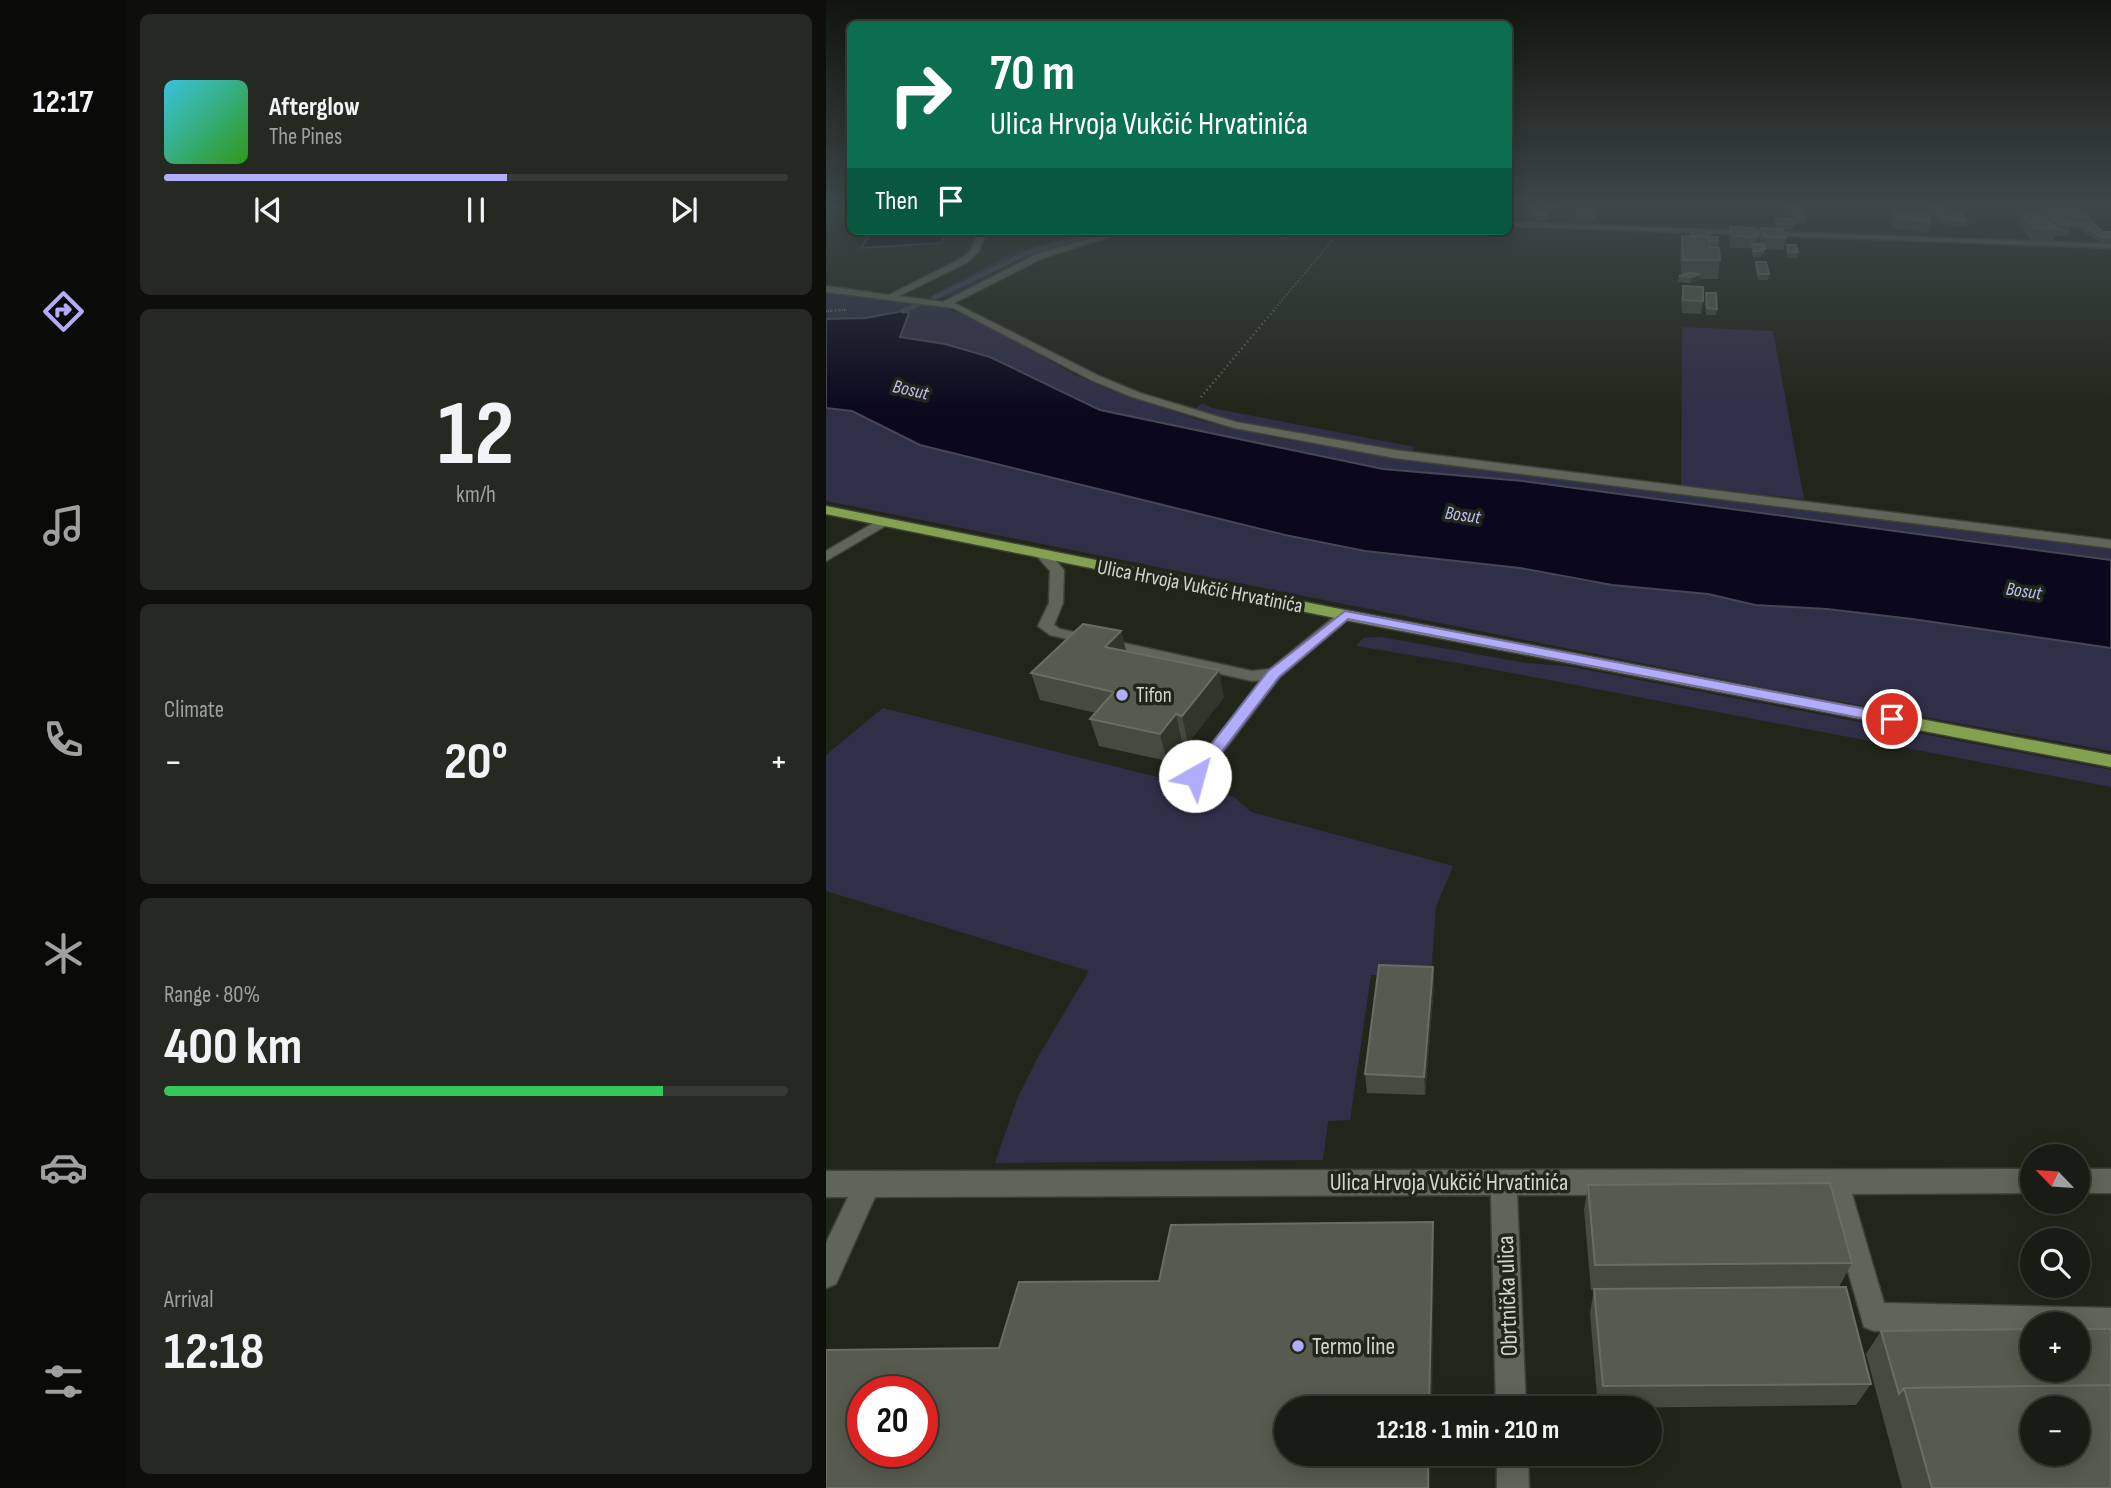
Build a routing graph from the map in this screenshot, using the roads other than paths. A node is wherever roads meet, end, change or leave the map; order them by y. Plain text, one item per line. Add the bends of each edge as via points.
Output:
1 (938, 273) edge
2 (1005, 273) edge
3 (826, 289) edge
4 (892, 296) junction
5 (945, 304) junction
6 (826, 510) edge
7 (882, 522) junction
8 (2111, 544) edge
9 (1044, 555) junction
10 (826, 557) edge
11 (1345, 615) junction
12 (1273, 674) junction
13 (2111, 761) edge
14 (1195, 776) dead end
15 (1835, 1181) junction
16 (2020, 1181) edge
17 (2090, 1181) edge
18 (2111, 1181) edge
19 (1504, 1182) junction
20 (826, 1184) edge
21 (867, 1184) junction
22 (826, 1274) edge
23 (2111, 1322) edge
24 (1511, 1396) edge
25 (1512, 1466) edge
26 (1513, 1488) edge

1 - 4 street
2 - 5 street
3 - 4 street
4 - 5 street
5 - 8 street via 974,314 1095,379 1185,412 1281,435 1395,454
6 - 7 main road, Ulica Hrvoja Vukčić Hrvatinića
7 - 9 main road, Ulica Hrvoja Vukčić Hrvatinića
7 - 10 street
9 - 11 main road, Ulica Hrvoja Vukčić Hrvatinića
9 - 12 street via 1057,570 1056,603 1046,626 1055,632 1252,676
11 - 12 street
11 - 13 main road, Ulica Hrvoja Vukčić Hrvatinića
12 - 14 street
15 - 16 street, Ulica Hrvoja Vukčić Hrvatinića
15 - 19 street, Ulica Hrvoja Vukčić Hrvatinića
15 - 23 street via 1874,1317
17 - 18 street
19 - 21 street, Ulica Hrvoja Vukčić Hrvatinića
19 - 24 street, Obrtnička ulica
20 - 21 street, Ulica Hrvoja Vukčić Hrvatinića
21 - 22 street
25 - 26 street

